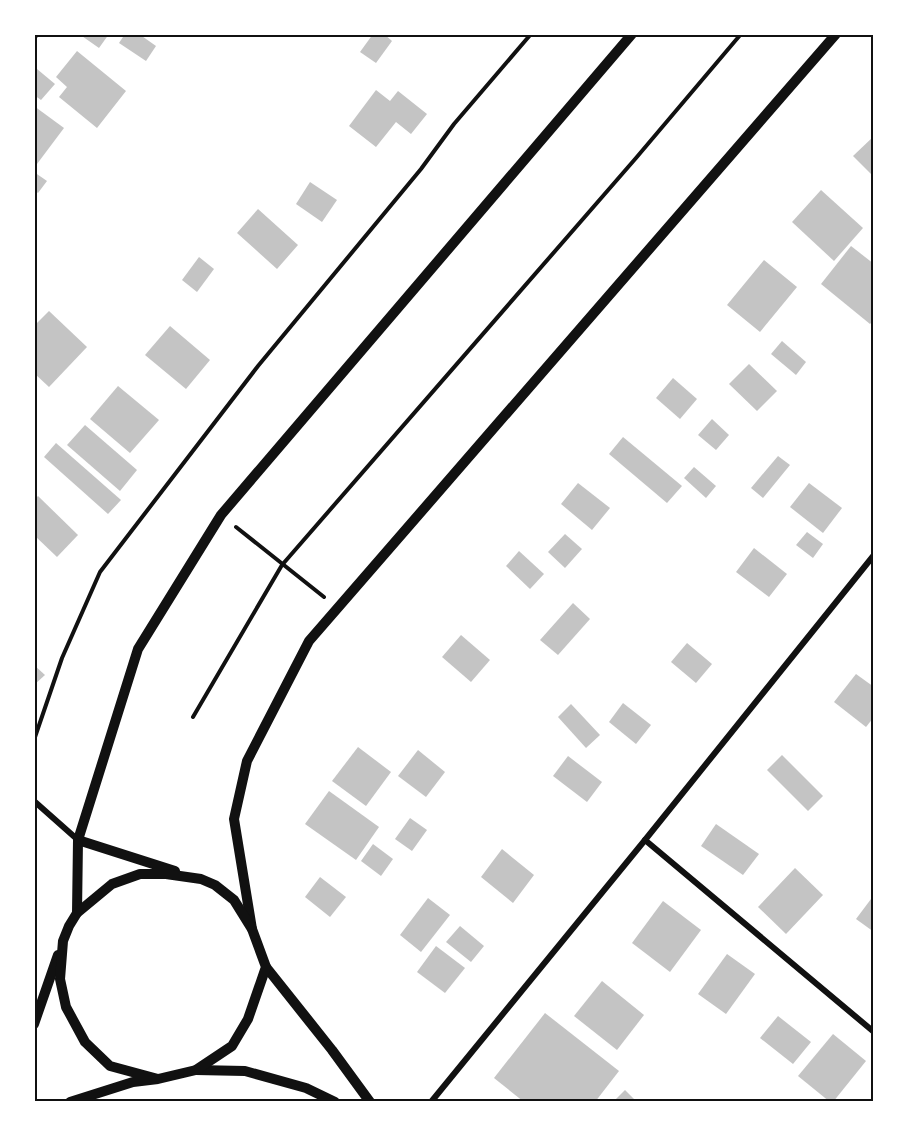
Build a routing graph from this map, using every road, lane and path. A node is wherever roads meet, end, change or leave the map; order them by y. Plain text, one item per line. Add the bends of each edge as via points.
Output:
1 (531, 34) edge
2 (632, 34) edge
3 (741, 34) edge
4 (836, 34) edge
5 (221, 515) junction
6 (873, 555) edge
7 (282, 565) junction
8 (338, 608) junction
9 (193, 717) dead end
10 (34, 740) edge
11 (34, 801) edge
12 (78, 840) junction
13 (645, 840) junction
14 (201, 879) junction
15 (77, 913) junction
16 (252, 929) junction
17 (63, 941) junction
18 (266, 967) junction
19 (34, 1024) edge
20 (873, 1032) edge
21 (196, 1070) junction
22 (158, 1079) junction
23 (69, 1101) edge
24 (335, 1101) edge
25 (370, 1101) edge
26 (430, 1101) edge

1 - 10 path via 258,366 100,572 62,658
2 - 5 street
3 - 7 path
4 - 8 street
5 - 7 path
5 - 12 street via 138,649
6 - 13 street
7 - 8 path
7 - 9 path
8 - 16 street via 309,641 247,761 234,819
11 - 12 street
12 - 14 street
12 - 15 street
13 - 20 street
13 - 26 street
14 - 15 street via 140,874 112,884
14 - 16 street via 234,900
15 - 17 street
16 - 18 street
17 - 19 street
17 - 22 street via 60,979 66,1007 85,1042 110,1066
18 - 21 street via 248,1019 232,1046
18 - 25 street
21 - 22 street
21 - 24 street via 245,1071 306,1088
22 - 23 street via 133,1082

